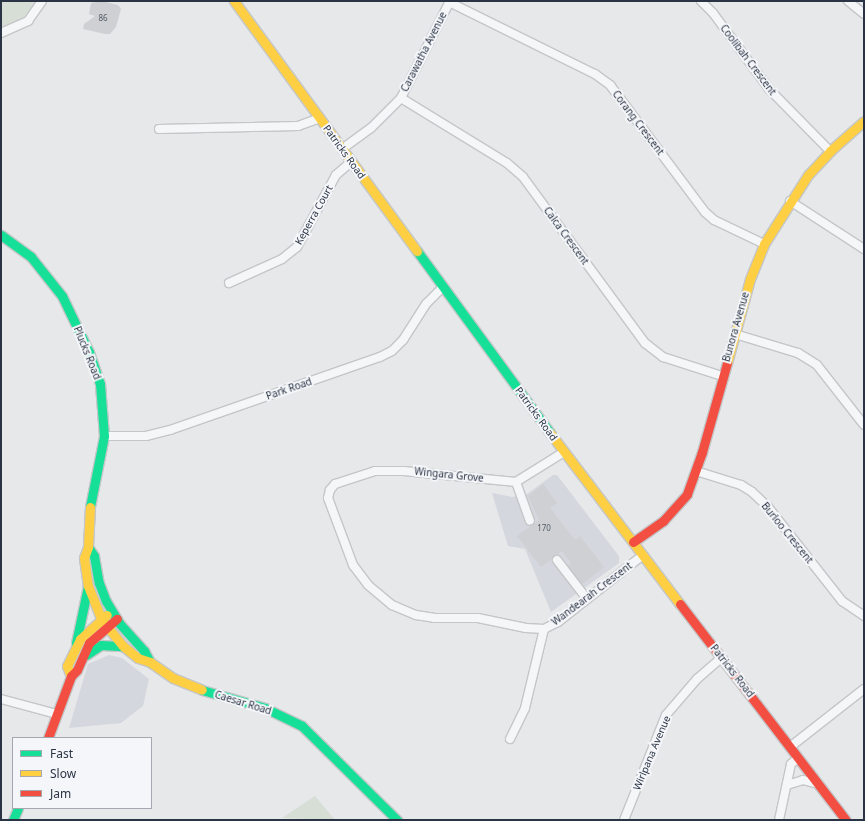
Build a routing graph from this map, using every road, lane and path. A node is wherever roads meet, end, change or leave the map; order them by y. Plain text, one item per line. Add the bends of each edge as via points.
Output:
1 (42, 1) edge
2 (234, 1) edge
3 (450, 1) edge
4 (701, 1) edge
5 (848, 1) edge
6 (864, 14) edge
7 (1, 33) edge
8 (401, 98) junction
9 (320, 118) junction
10 (864, 122) edge
11 (159, 129) dead end
12 (342, 149) junction
13 (830, 151) junction
14 (351, 162) junction
15 (790, 201) junction
16 (1, 235) edge
17 (764, 244) junction
18 (864, 249) edge
19 (229, 283) dead end
20 (443, 287) junction
21 (735, 334) junction
22 (722, 376) junction
23 (864, 425) edge
24 (104, 436) junction
25 (564, 452) junction
26 (696, 470) junction
27 (516, 482) junction
28 (330, 490) joint
29 (530, 521) dead end
30 (633, 542) junction
31 (88, 547) junction
32 (643, 555) junction
33 (557, 560) dead end
34 (88, 586) junction
35 (587, 599) junction
36 (115, 616) junction
37 (864, 616) edge
38 (104, 623) junction
39 (544, 628) junction
40 (76, 646) junction
41 (123, 646) junction
42 (82, 658) junction
43 (721, 658) junction
44 (150, 662) junction
45 (71, 676) junction
46 (864, 689) edge
47 (1, 699) edge
48 (58, 714) junction
49 (48, 737) edge
50 (510, 739) dead end
51 (790, 747) junction
52 (798, 758) junction
53 (818, 784) junction
54 (787, 785) junction
55 (18, 809) edge
56 (13, 820) edge
57 (398, 820) edge
58 (624, 820) edge
59 (779, 820) edge
60 (846, 820) edge

1 - 7 street via 28,21
2 - 9 street, Patricks Road
3 - 8 street, Carawatha Avenue
3 - 17 street, Corang Crescent via 595,74 610,85 705,212 714,220
4 - 13 street, Coolibah Crescent via 713,13 769,89
5 - 6 street
8 - 12 street, Carawatha Avenue via 370,128
8 - 22 street, Calca Crescent via 507,163 523,177 645,343 663,358
9 - 11 street via 298,126
9 - 12 street, Patricks Road
10 - 13 street, Bunora Avenue
12 - 14 street, Patricks Road
13 - 15 street, Bunora Avenue via 808,175
14 - 19 street, Keperra Court via 336,176 297,247 282,259
14 - 20 street, Patricks Road
15 - 17 street, Bunora Avenue
15 - 18 street
16 - 24 street, Plucks Road via 41,268 69,311 89,352 100,384
17 - 21 street, Bunora Avenue via 750,279
20 - 24 street, Park Road via 426,304 403,340 392,351 380,357 170,430 146,436
20 - 25 street, Patricks Road
21 - 22 street, Bunora Avenue
21 - 23 street via 798,353 817,366
22 - 26 street, Bunora Avenue
24 - 31 street, Plucks Road via 89,510
25 - 27 street
25 - 30 street, Patricks Road
26 - 30 street, Bunora Avenue via 687,494 678,507
26 - 37 street, Burloo Crescent via 741,485 752,492 768,507 842,601
27 - 28 street, Wingara Grove via 404,471 375,471 335,484
27 - 29 street
28 - 39 street, Wandearah Crescent via 328,498 353,565 368,585 392,605 416,615 434,618 478,618 526,628
30 - 32 street, Patricks Road
31 - 34 street, Plucks Road via 84,558
31 - 36 street, Plucks Road via 94,556 99,583
32 - 35 street, Wandearah Crescent
32 - 43 street, Patricks Road
33 - 35 street
34 - 38 street, Plucks Road
34 - 40 street
35 - 39 street, Wandearah Crescent
36 - 38 street
36 - 44 street, Caesar Road
38 - 40 street via 80,639
38 - 41 street, Caesar Road
38 - 42 street via 89,643
39 - 50 street via 525,708
40 - 45 street via 68,666
41 - 42 street via 101,645
41 - 44 street, Caesar Road via 138,658
42 - 45 street
43 - 51 street, Patricks Road
43 - 58 street, Wirlpana Avenue via 697,679 666,715
44 - 57 street, Caesar Road via 186,684 265,708 302,726
45 - 48 street
46 - 51 street
47 - 48 street
48 - 49 street
51 - 52 street, Patricks Road
52 - 53 street, Patricks Road
52 - 54 street via 791,764
53 - 54 street via 803,780
53 - 60 street, Patricks Road
54 - 59 street
55 - 56 street

